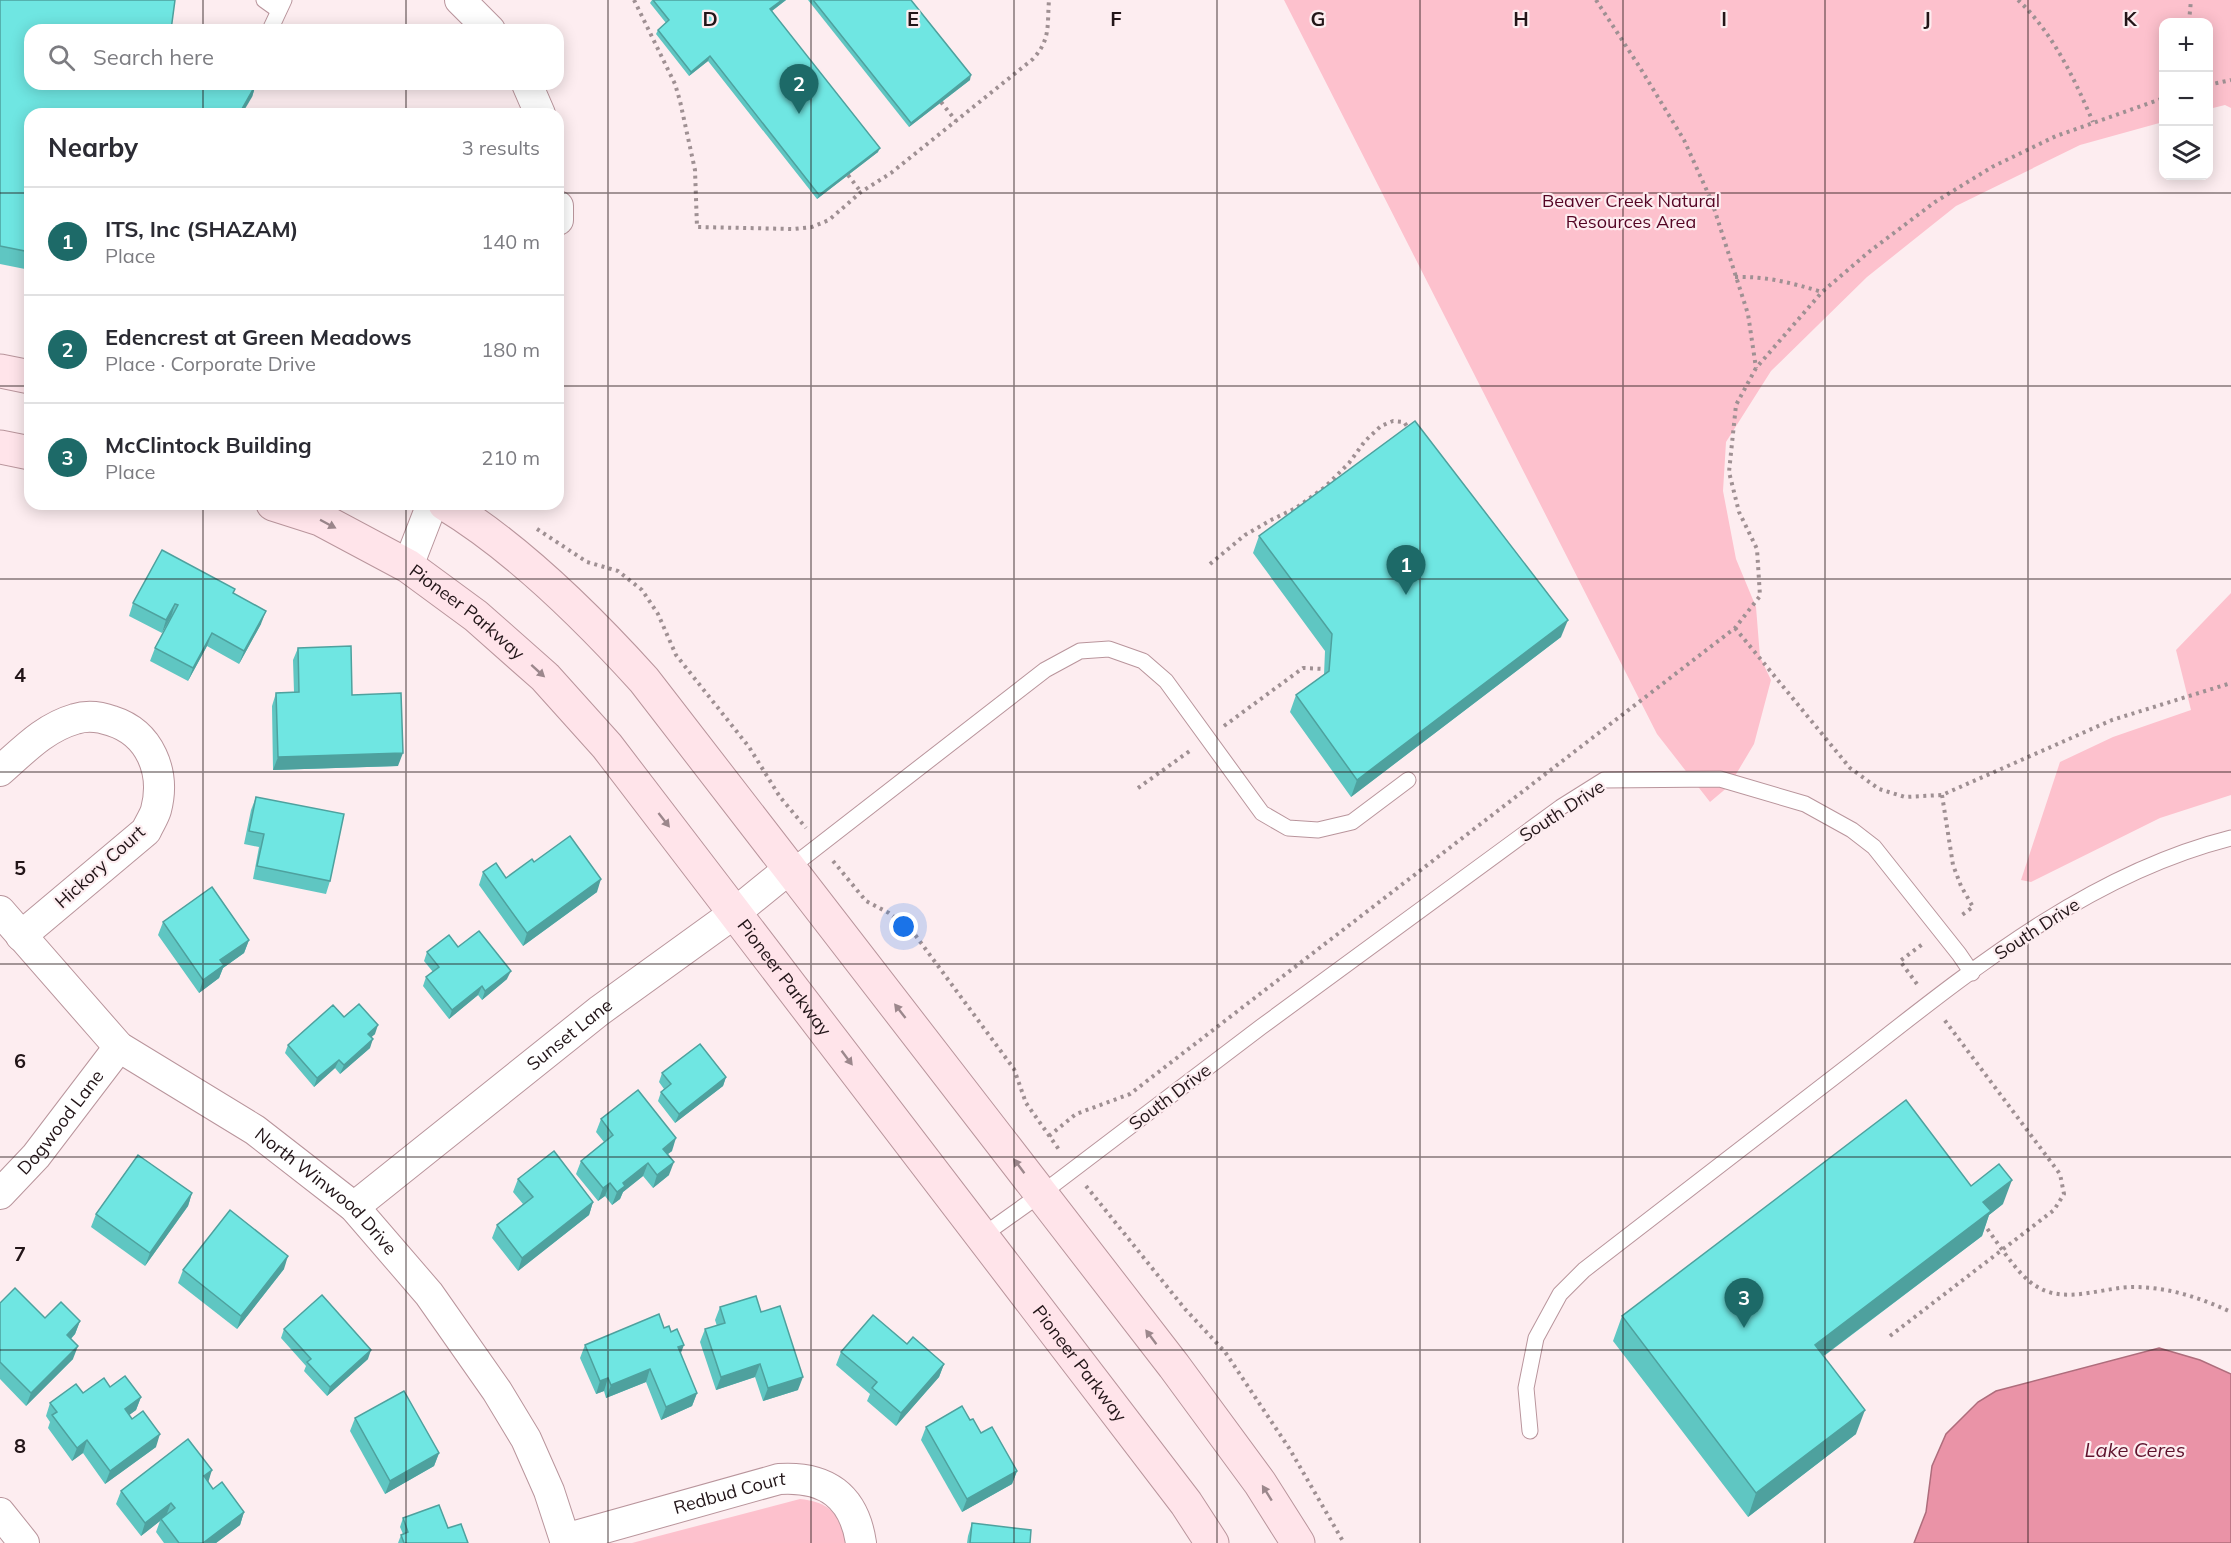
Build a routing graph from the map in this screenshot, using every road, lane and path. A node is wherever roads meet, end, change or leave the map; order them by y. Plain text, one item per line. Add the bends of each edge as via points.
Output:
1 (264, 0) edge
2 (460, 0) edge
3 (634, 0) edge
4 (1049, 0) edge
5 (1596, 0) edge
6 (2018, 0) edge
7 (2191, 0) edge
8 (281, 5) edge
9 (2189, 18) edge
10 (273, 24) edge
11 (484, 24) edge
12 (2231, 80) edge
13 (2213, 84) edge
14 (530, 90) edge
15 (2159, 99) edge
16 (941, 102) edge
17 (537, 108) edge
18 (956, 121) junction
19 (2093, 122) junction
20 (848, 175) edge
21 (861, 192) junction
22 (1735, 277) junction
23 (1822, 292) junction
24 (1756, 368) junction
25 (0, 371) edge
26 (24, 376) edge
27 (1410, 430) edge
28 (0, 447) edge
29 (24, 452) edge
30 (292, 510) edge
31 (430, 510) edge
32 (455, 510) edge
33 (532, 525) dead end
34 (1210, 564) dead end
35 (408, 566) junction
36 (1735, 628) junction
37 (1324, 669) dead end
38 (2231, 683) edge
39 (1206, 738) junction
40 (0, 771) edge
41 (1408, 780) dead end
42 (1138, 788) dead end
43 (1942, 795) junction
44 (2231, 838) edge
45 (820, 845) junction
46 (790, 868) junction
47 (0, 911) edge
48 (735, 912) junction
49 (1941, 931) junction
50 (21, 936) junction
51 (1972, 973) junction
52 (1932, 1003) junction
53 (119, 1047) junction
54 (1049, 1136) junction
55 (1074, 1170) junction
56 (0, 1194) edge
57 (1041, 1194) junction
58 (354, 1207) junction
59 (1982, 1221) edge
60 (982, 1236) junction
61 (2002, 1248) junction
62 (2231, 1312) edge
63 (1890, 1336) dead end
64 (1530, 1431) dead end
65 (0, 1513) edge
66 (566, 1541) edge
67 (24, 1543) edge
68 (861, 1543) edge
69 (1212, 1543) edge
70 (1298, 1543) edge
71 (1344, 1543) edge

1 - 8 lane
2 - 11 street
3 - 21 path via 680,101 695,170 697,227 812,227 829,220
4 - 18 path via 1044,47
5 - 22 path via 1684,140 1712,202
6 - 19 path via 2036,17 2072,75
7 - 9 path
8 - 10 lane
12 - 13 path
14 - 17 street
15 - 19 path
16 - 18 path
18 - 21 path
19 - 23 path via 2056,135 1992,167 1935,202
20 - 21 path
22 - 23 path via 1784,280
22 - 24 path via 1748,314
23 - 24 path
24 - 36 path via 1736,405 1729,472 1738,512 1757,549 1760,596
25 - 26 street
27 - 34 path via 1404,422 1381,426 1325,487 1296,508 1245,535
28 - 29 street
30 -> 35 street, Pioneer Parkway via 320,519
31 - 35 street
32 - 46 street via 514,555 606,638 644,680
33 - 45 path via 587,562 618,571 642,590 658,614 676,655
35 -> 48 street, Pioneer Parkway via 476,616 545,677 607,746
36 - 43 path via 1850,768 1879,789 1896,795
36 - 54 path via 1130,1094 1076,1114
37 - 39 path via 1303,668
38 - 43 path via 2112,720
39 - 41 lane via 1262,813 1288,828 1318,830 1352,822
39 - 42 path
39 - 45 lane via 1166,681 1143,661 1109,649 1080,651 1045,670
40 - 50 street, Hickory Court via 50,729 78,717 101,717 124,724 145,741 156,763 159,787 146,831
43 - 49 path via 1953,865 1972,907
44 - 51 lane, South Drive via 2144,868 2079,900
45 - 46 lane
45 - 54 path via 866,901 913,932 1014,1069 1026,1103
46 - 48 street, Sunset Lane
57 -> 46 street
47 - 50 street, North Winwood Drive
48 - 58 street, Sunset Lane via 599,1011
48 -> 60 street, Pioneer Parkway
49 - 51 lane, South Drive
49 - 52 path via 1900,961
49 - 55 lane, South Drive via 1874,847 1805,804 1720,779 1604,780 1561,807 1271,1020
50 - 53 street, North Winwood Drive
51 - 52 lane
52 - 61 path via 2060,1174 2064,1194 2054,1210
52 - 64 lane via 1584,1269 1560,1294 1536,1338 1526,1388
53 - 56 street, Dogwood Lane via 36,1156
53 - 58 street, North Winwood Drive via 255,1130
54 - 55 path
55 - 57 lane, South Drive
55 - 71 path via 1185,1309 1225,1352 1289,1448
57 - 60 lane, South Drive
70 -> 57 street via 1260,1483
58 - 66 street, North Winwood Drive via 429,1294 497,1391 526,1439
59 - 61 path
60 - 69 street, Pioneer Parkway
61 - 62 path via 2034,1286 2055,1295 2134,1287 2155,1289 2194,1297
61 - 63 path
65 - 67 street
66 - 68 street, Redbud Court via 779,1479 801,1477 828,1486 845,1500 858,1522

